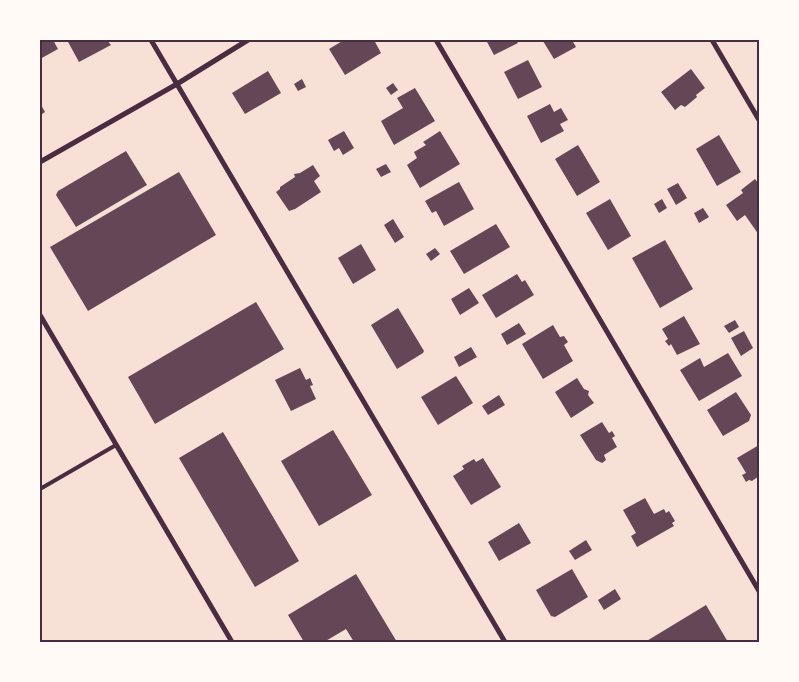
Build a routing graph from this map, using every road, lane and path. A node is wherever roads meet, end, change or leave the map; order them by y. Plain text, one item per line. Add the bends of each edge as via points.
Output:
1 (151, 40) edge
2 (248, 40) edge
3 (436, 40) edge
4 (712, 40) edge
5 (177, 84) junction
6 (759, 120) edge
7 (40, 162) edge
8 (40, 315) edge
9 (116, 445) junction
10 (40, 489) edge
11 (759, 591) edge
12 (232, 642) edge
13 (505, 642) edge

1 - 5 street
2 - 5 street
3 - 11 street
4 - 6 street
5 - 7 street
5 - 13 street
8 - 9 street
9 - 10 lane
9 - 12 street

